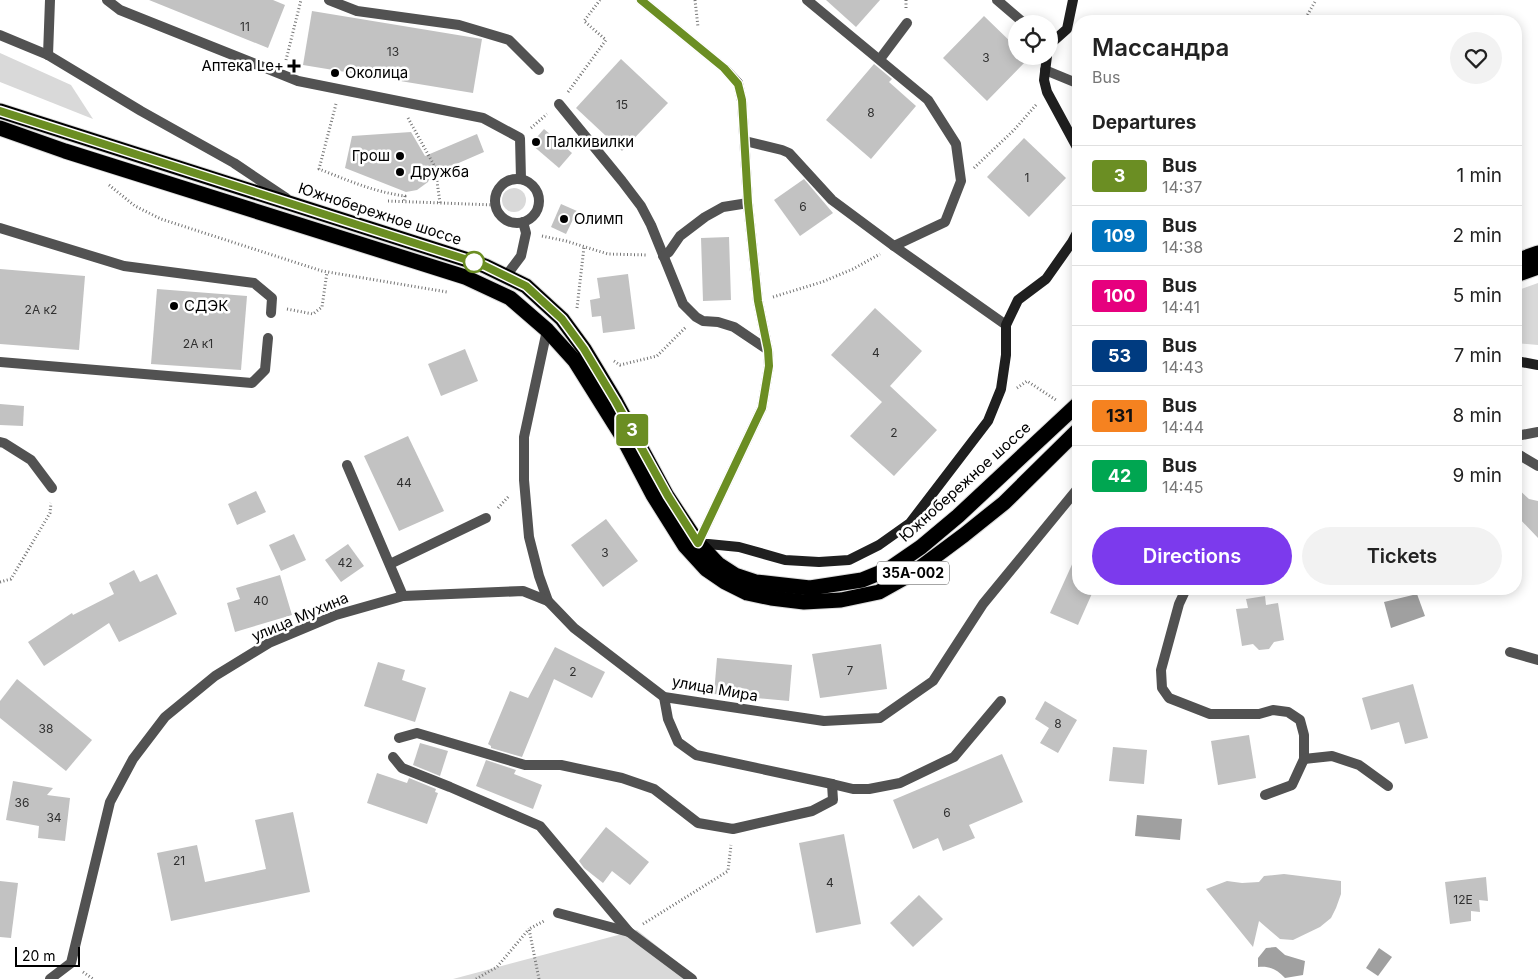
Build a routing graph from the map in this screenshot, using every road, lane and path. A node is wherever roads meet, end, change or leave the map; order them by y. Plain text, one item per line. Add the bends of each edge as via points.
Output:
1 (50, 0) edge
2 (107, 0) edge
3 (301, 0) edge
4 (328, 0) edge
5 (600, 0) edge
6 (641, 0) edge
7 (807, 0) edge
8 (997, 0) edge
9 (1073, 0) edge
10 (1316, 0) edge
11 (1014, 15) edge
12 (1307, 15) edge
13 (907, 23) dead end
14 (0, 34) edge
15 (1058, 37) edge
16 (48, 55) junction
17 (880, 59) junction
18 (1046, 65) edge
19 (539, 70) dead end
20 (1045, 70) junction
21 (282, 74) junction
22 (1072, 81) edge
23 (340, 89) junction
24 (1047, 92) junction
25 (396, 100) junction
26 (559, 104) junction
27 (0, 111) edge
28 (0, 128) edge
29 (520, 138) junction
30 (1072, 138) edge
31 (745, 141) junction
32 (521, 179) junction
33 (961, 181) junction
34 (107, 183) dead end
35 (388, 201) dead end
36 (404, 202) junction
37 (440, 203) junction
38 (748, 203) junction
39 (495, 205) junction
40 (300, 207) junction
41 (522, 222) junction
42 (0, 228) edge
43 (526, 234) junction
44 (1072, 242) edge
45 (894, 246) junction
46 (584, 247) junction
47 (1538, 253) edge
48 (663, 256) junction
49 (1522, 259) edge
50 (1538, 266) edge
51 (326, 272) junction
52 (1522, 273) edge
53 (506, 276) junction
54 (456, 294) dead end
55 (758, 301) junction
56 (271, 309) joint
57 (580, 315) dead end
58 (696, 318) junction
59 (1006, 325) junction
60 (547, 330) junction
61 (268, 338) dead end
62 (768, 350) junction
63 (613, 360) dead end
64 (0, 362) edge
65 (1522, 363) edge
66 (1538, 365) edge
67 (1027, 382) dead end
68 (1061, 404) dead end
69 (1072, 410) edge
70 (1538, 432) edge
71 (1072, 435) edge
72 (1522, 435) edge
73 (0, 442) edge
74 (1522, 457) edge
75 (347, 465) dead end
76 (1538, 466) edge
77 (524, 480) junction
78 (52, 488) joint
79 (1072, 496) edge
80 (486, 518) joint
81 (698, 543) junction
82 (390, 564) junction
83 (0, 582) edge
84 (1183, 595) edge
85 (403, 596) junction
86 (548, 601) junction
87 (1510, 652) dead end
88 (1538, 660) edge
89 (664, 697) junction
90 (1001, 701) dead end
91 (399, 738) dead end
92 (393, 757) dead end
93 (1304, 759) junction
94 (832, 784) junction
95 (1388, 786) dead end
96 (1265, 795) dead end
97 (733, 829) junction
98 (558, 913) joint
99 (529, 928) junction
100 (630, 932) junction
101 (50, 979) edge
102 (476, 979) edge
103 (539, 979) edge
104 (692, 979) edge

1 - 16 street
2 - 21 street via 120,10
3 - 21 path
4 - 19 street via 357,11 459,24 510,40
5 - 26 path via 584,21 606,40
6 - 31 main road via 724,68 738,84
7 - 17 street
8 - 11 street
9 - 15 main road via 1067,29
10 - 12 path
13 - 17 street
14 - 16 street
16 - 40 street via 234,163
17 - 33 street via 928,100 956,144
18 - 20 main road
20 - 22 street
20 - 24 main road
21 - 23 street via 298,81
23 - 25 street
23 - 36 path via 319,169 367,188 405,196
24 - 30 main road
24 - 33 path via 1014,130
25 - 29 street via 483,118
25 - 37 path via 435,167
26 - 29 path
26 - 48 street via 641,206
27 - 40 highway, Южнобережное шоссе / 35А-002
28 - 60 highway, 35А-002 via 465,277 510,298
29 - 32 street
31 - 38 main road
31 - 45 street via 789,153 832,200
32 - 39 street via 501,185 496,191
32 - 41 street via 533,186 539,200 534,214
33 - 45 street via 945,222
34 - 51 path via 136,206 161,219
35 - 36 path
36 - 37 path
37 - 39 path
38 - 48 street via 723,207 705,217 680,236
38 - 55 main road
39 - 41 street via 502,218
40 - 53 highway, Южнобережное шоссе / 35А-002 via 474,262
41 - 43 street
42 - 56 street via 124,266 254,283 272,298
43 - 46 path
43 - 53 street via 521,256
44 - 59 main road via 1046,278 1018,300
45 - 55 path via 822,282
45 - 59 street
46 - 48 path via 608,254
46 - 57 path via 577,308
47 - 49 highway
48 - 58 street via 683,304
50 - 52 highway
51 - 54 path
51 - 56 path via 322,307 313,314
53 - 81 highway, Южнобережное шоссе / 35А-002 via 526,286 562,319 584,349
55 - 62 main road
58 - 62 street via 734,327
58 - 63 path via 657,356 620,365
59 - 81 main road via 1001,389 988,421 910,523 879,545 849,560 819,562 785,560 739,547
60 - 71 highway, 35А-002 via 575,361 685,546 706,569 747,593 804,602 841,600 879,592 912,573 971,530 1004,503
60 - 77 street, улица Мира via 524,437
61 - 64 street via 265,370 252,383
62 - 81 main road via 769,366 762,408
65 - 66 main road
67 - 68 path
69 - 81 highway, Южнобережное шоссе / 35А-002 via 921,547 889,569 862,580 810,588 756,582 734,575
70 - 72 street
73 - 78 street via 31,460
74 - 76 street
75 - 82 street
77 - 80 path
77 - 86 street, улица Мира via 529,537
78 - 83 path via 50,513 11,579
79 - 89 street, улица Мира via 983,604 933,681 880,718 824,721
80 - 82 street
82 - 85 street
84 - 93 street via 1162,670 1162,688 1169,698 1210,714 1288,712 1300,720
85 - 86 street, улица Мухина via 523,590
85 - 101 street, улица Мухина via 336,615 269,644 215,676 165,717 133,759 110,802 70,963
86 - 89 street, улица Мира via 574,628
87 - 88 street
89 - 94 street via 668,719 678,742 696,755
90 - 94 street via 954,757 900,784 853,789
91 - 97 street via 418,733 524,765 560,765 622,778 654,789 698,823
92 - 100 street via 402,768 540,826
93 - 95 street via 1332,756 1359,764
93 - 96 street via 1292,785
94 - 97 street via 833,800 812,811
97 - 100 path via 728,871
98 - 99 path
98 - 100 street
99 - 102 path via 497,967
99 - 103 path
100 - 104 street

